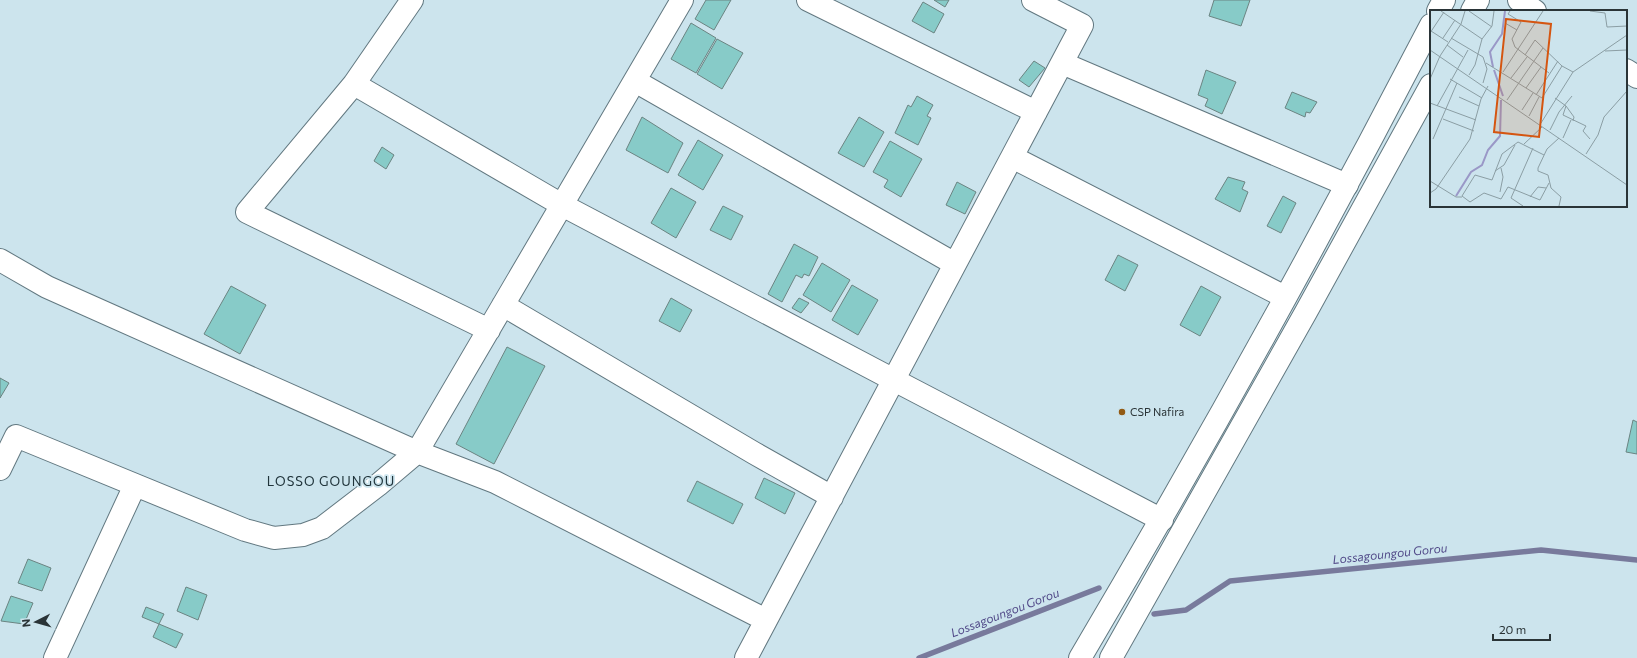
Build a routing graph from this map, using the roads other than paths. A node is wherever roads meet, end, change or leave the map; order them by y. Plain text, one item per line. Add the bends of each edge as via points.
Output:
1 (412, 0) edge
2 (682, 0) edge
3 (808, 0) edge
4 (1033, 0) edge
5 (1478, 0) edge
6 (1519, 0) edge
7 (1473, 10) edge
8 (1534, 10) edge
9 (1430, 27) edge
10 (1062, 63) junction
11 (1627, 71) edge
12 (1637, 77) edge
13 (635, 81) junction
14 (354, 84) junction
15 (1430, 87) edge
16 (1036, 112) junction
17 (1012, 157) junction
18 (1348, 185) junction
19 (562, 205) junction
20 (0, 260) edge
21 (955, 264) junction
22 (1285, 297) junction
23 (503, 305) junction
24 (489, 330) junction
25 (894, 380) junction
26 (417, 452) junction
27 (0, 469) edge
28 (134, 485) junction
29 (832, 496) junction
30 (1162, 520) junction
31 (766, 620) junction
32 (55, 658) edge
33 (746, 658) edge
34 (1080, 658) edge
35 (1111, 658) edge

1 - 14 street
2 - 13 street
3 - 16 street
4 - 10 street via 1082,25
5 - 7 street
6 - 8 street
9 - 18 street
10 - 16 street
10 - 18 street
11 - 12 street
13 - 19 street
13 - 21 street
14 - 19 street
14 - 24 street via 247,212
15 - 35 street
16 - 17 street
17 - 21 street
17 - 22 street
18 - 22 street
19 - 23 street
19 - 25 street
20 - 26 street via 47,286
21 - 25 street
22 - 30 street
23 - 24 street
23 - 29 street
24 - 26 street
25 - 29 street
25 - 30 street
26 - 28 street via 322,528 303,535 274,538 245,530
26 - 31 street via 495,482
27 - 28 street via 16,436
28 - 32 street
29 - 31 street
30 - 34 street
31 - 33 street

